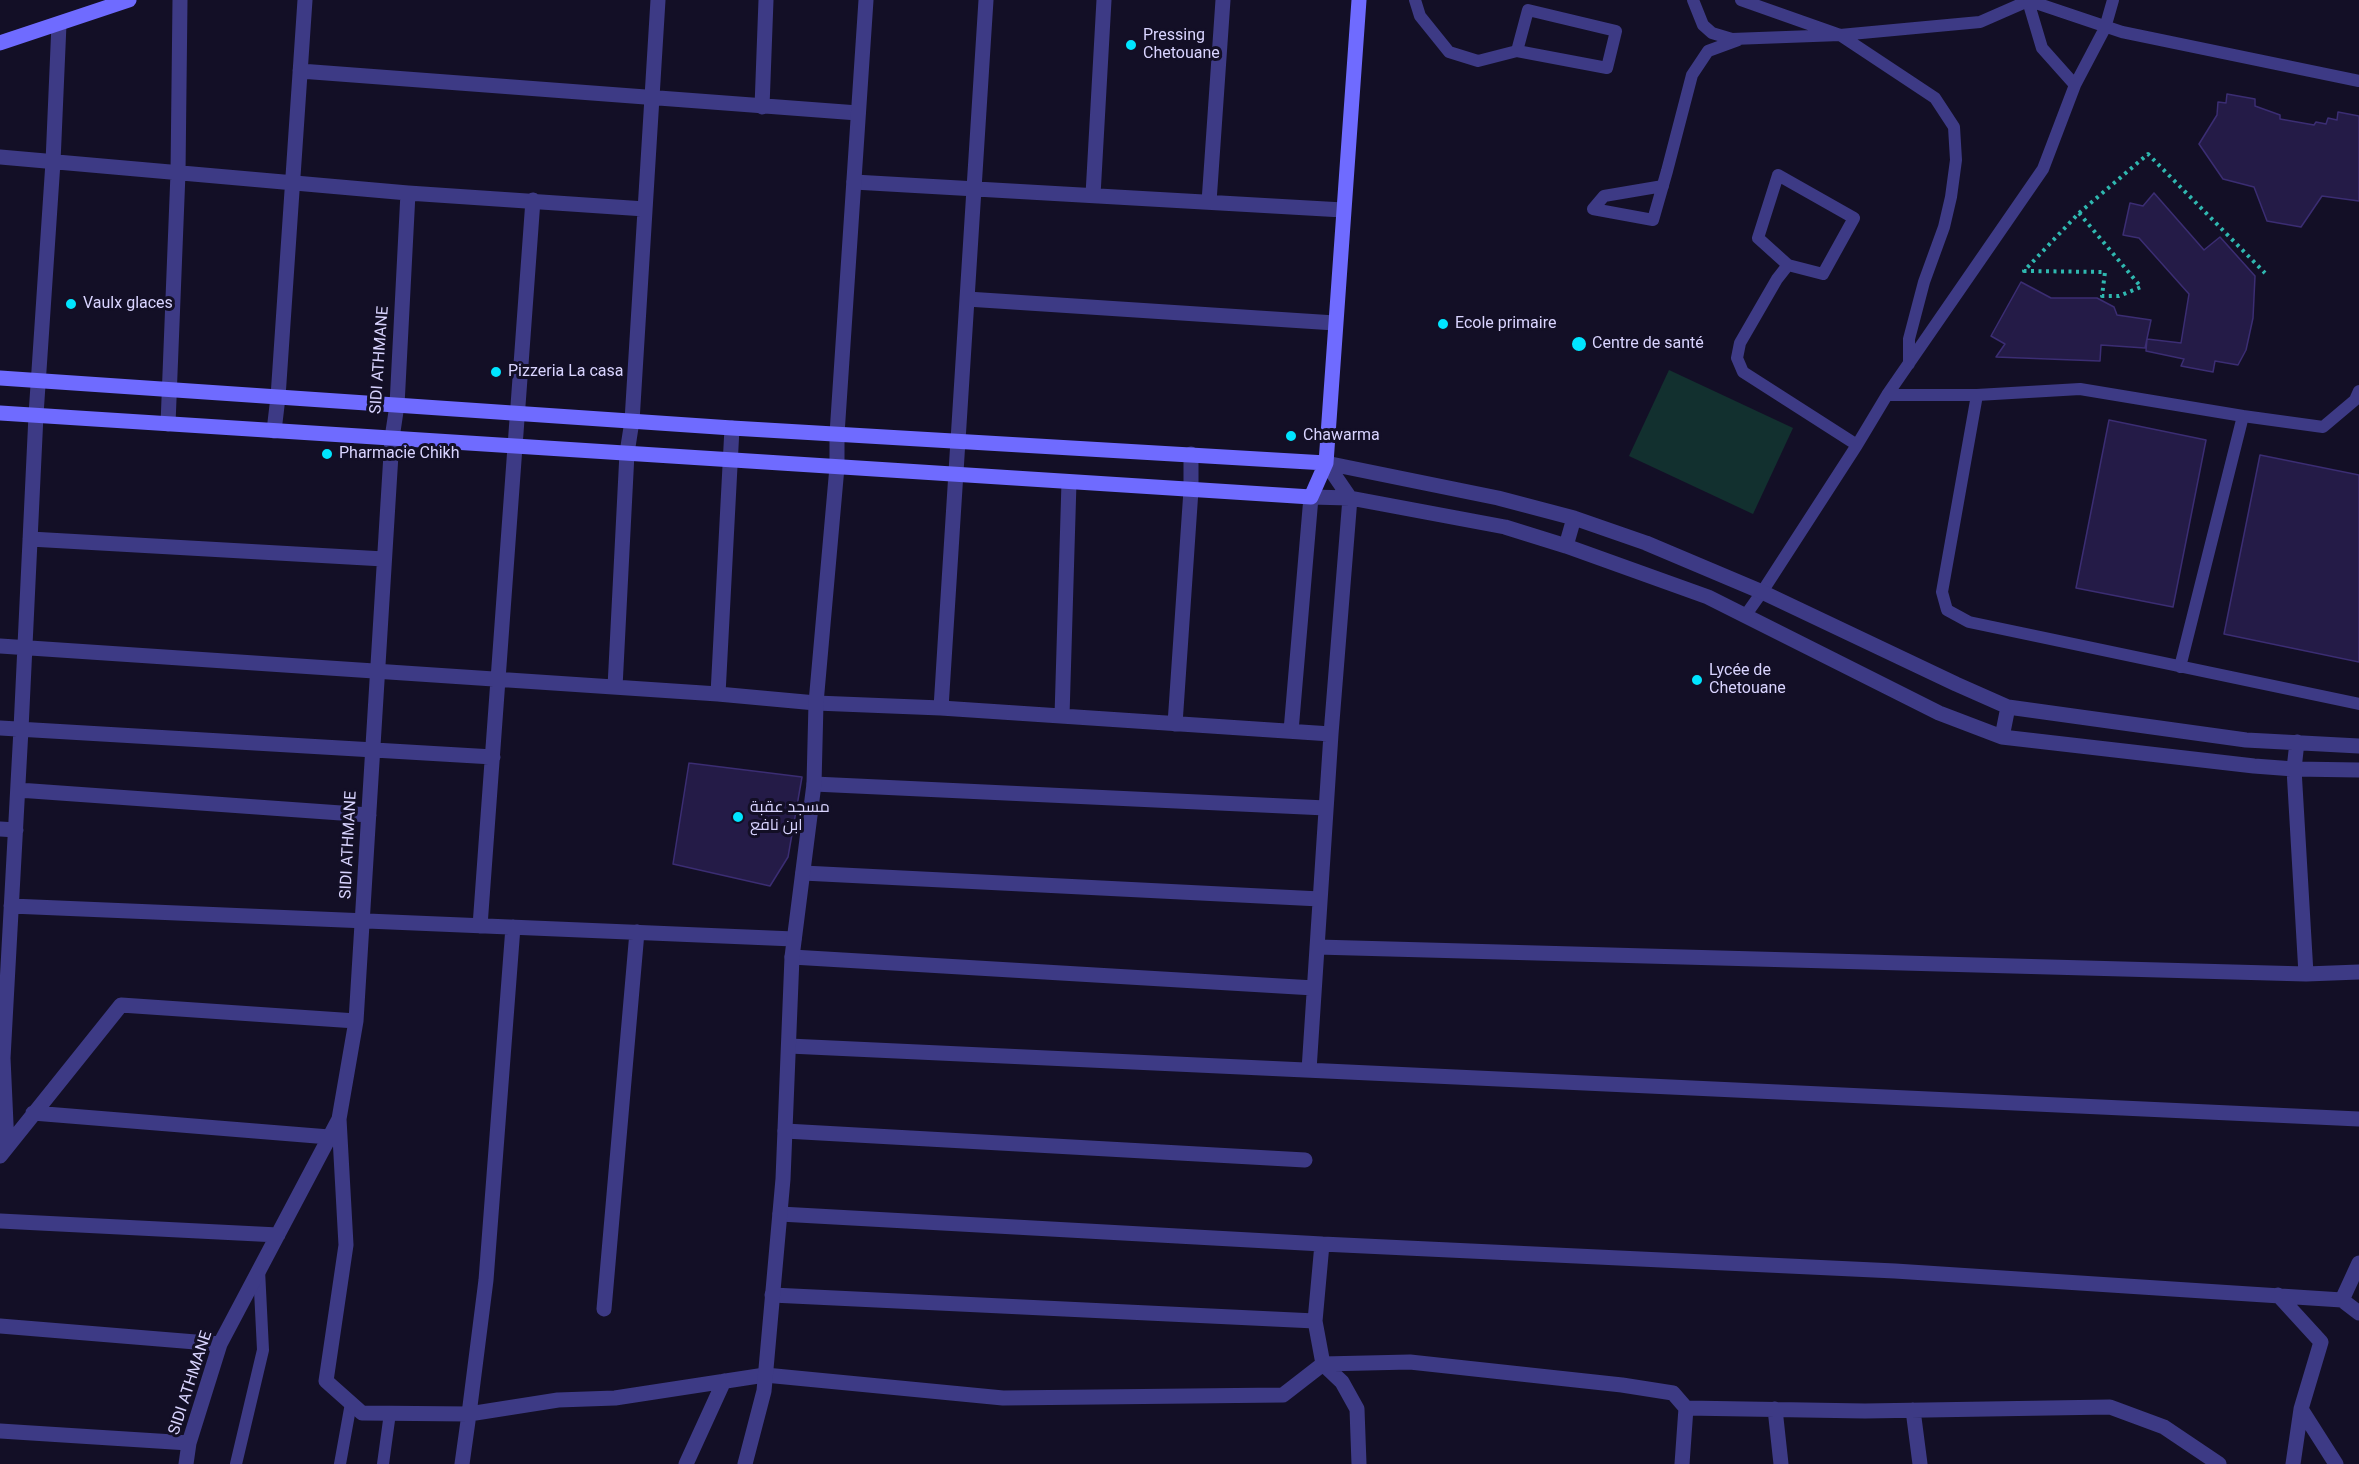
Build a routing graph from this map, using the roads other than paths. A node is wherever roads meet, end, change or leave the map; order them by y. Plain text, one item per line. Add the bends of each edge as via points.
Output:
1 (129, 0) edge
2 (180, 0) edge
3 (305, 0) edge
4 (658, 0) edge
5 (766, 0) edge
6 (866, 0) edge
7 (986, 0) edge
8 (1104, 0) edge
9 (1222, 0) edge
10 (1359, 0) edge
11 (1415, 0) edge
12 (1693, 0) edge
13 (1741, 0) edge
14 (2113, 0) edge
15 (2028, 1) edge
16 (59, 24) junction
17 (2105, 28) junction
18 (1839, 35) junction
19 (1740, 40) junction
20 (0, 43) edge
21 (1517, 51) junction
22 (300, 71) junction
23 (2359, 81) edge
24 (2075, 85) junction
25 (652, 99) junction
26 (762, 106) junction
27 (858, 113) junction
28 (0, 157) edge
29 (53, 162) junction
30 (178, 172) junction
31 (854, 182) junction
32 (291, 183) junction
33 (1663, 186) junction
34 (974, 189) junction
35 (408, 193) junction
36 (1094, 195) junction
37 (533, 200) junction
38 (1209, 202) junction
39 (645, 209) junction
40 (1343, 210) junction
41 (1788, 265) junction
42 (967, 299) junction
43 (1335, 323) junction
44 (1909, 365) junction
45 (0, 378) edge
46 (40, 381) junction
47 (170, 390) junction
48 (1887, 395) junction
49 (1977, 395) junction
50 (278, 397) junction
51 (2358, 398) edge
52 (397, 405) junction
53 (0, 413) edge
54 (518, 413) junction
55 (36, 415) junction
56 (2243, 416) junction
57 (632, 421) junction
58 (168, 424) junction
59 (732, 428) junction
60 (274, 431) junction
61 (837, 434) junction
62 (392, 438) junction
63 (958, 441) junction
64 (1857, 445) junction
65 (515, 446) junction
66 (627, 453) junction
67 (1191, 454) junction
68 (730, 460) junction
69 (1326, 463) junction
70 (837, 467) junction
71 (956, 474) junction
72 (1069, 482) junction
73 (1191, 490) junction
74 (1311, 497) junction
75 (1350, 498) junction
76 (1574, 518) junction
77 (30, 539) junction
78 (1566, 546) junction
79 (384, 559) junction
80 (1762, 592) junction
81 (1745, 616) junction
82 (0, 646) edge
83 (25, 648) junction
84 (2180, 667) junction
85 (378, 671) junction
86 (498, 679) junction
87 (615, 687) junction
88 (718, 694) junction
89 (816, 703) junction
90 (2359, 704) edge
91 (2008, 707) junction
92 (942, 708) junction
93 (1062, 716) junction
94 (1175, 724) junction
95 (0, 728) edge
96 (21, 729) junction
97 (1291, 731) junction
98 (1331, 734) junction
99 (2002, 737) junction
100 (2297, 742) junction
101 (2359, 746) edge
102 (373, 750) junction
103 (493, 757) junction
104 (2294, 769) junction
105 (2359, 770) edge
106 (814, 784) junction
107 (18, 790) junction
108 (1326, 808) junction
109 (369, 815) junction
110 (8, 830) edge
111 (803, 873) junction
112 (1320, 899) junction
113 (11, 906) junction
114 (362, 921) junction
115 (480, 926) junction
116 (513, 927) junction
117 (637, 932) junction
118 (795, 939) junction
119 (5, 941) edge
120 (1317, 947) junction
121 (792, 957) junction
122 (2359, 972) edge
123 (2306, 974) junction
124 (1314, 988) junction
125 (356, 1021) junction
126 (2, 1039) edge
127 (789, 1046) junction
128 (1309, 1070) junction
129 (33, 1113) junction
130 (339, 1119) junction
131 (2359, 1119) edge
132 (785, 1131) junction
133 (329, 1137) junction
134 (2, 1149) edge
135 (1305, 1160) dead end
136 (780, 1214) junction
137 (0, 1221) edge
138 (278, 1235) junction
139 (1322, 1244) junction
140 (2359, 1263) edge
141 (259, 1270) junction
142 (772, 1294) junction
143 (2278, 1295) junction
144 (2342, 1300) junction
145 (604, 1309) dead end
146 (2359, 1313) edge
147 (1315, 1321) junction
148 (0, 1326) edge
149 (220, 1344) junction
150 (1323, 1364) junction
151 (765, 1375) junction
152 (724, 1381) junction
153 (351, 1403) junction
154 (1686, 1408) junction
155 (1775, 1409) junction
156 (2301, 1409) junction
157 (1913, 1410) junction
158 (390, 1413) junction
159 (469, 1414) junction
160 (0, 1431) edge
161 (189, 1443) junction
162 (186, 1464) edge
163 (236, 1464) edge
164 (340, 1464) edge
165 (384, 1464) edge
166 (462, 1464) edge
167 (686, 1464) edge
168 (745, 1464) edge
169 (1359, 1464) edge
170 (1682, 1464) edge
171 (1781, 1464) edge
172 (1920, 1464) edge
173 (2219, 1464) edge
174 (2293, 1464) edge
175 (2336, 1464) edge

1 - 16 main road
2 - 30 street
3 - 22 street
4 - 25 street
5 - 26 street
6 - 27 street
7 - 34 street
8 - 36 street
9 - 38 street
10 - 40 main road
11 - 21 lane via 1420,16 1449,52 1478,61
12 - 19 lane via 1703,25 1712,33
13 - 18 lane
14 - 17 lane
15 - 17 lane
15 - 18 lane via 1980,22
15 - 24 lane via 2042,48
16 - 20 main road
16 - 29 street
17 - 23 lane
17 - 24 lane
18 - 19 lane
18 - 44 lane via 1935,98 1954,127 1956,160 1951,197 1909,339
19 - 33 lane via 1708,51 1692,75
21 - 21 lane via 1606,68 1616,31 1528,10
22 - 25 street
22 - 32 street
24 - 44 lane via 2043,169
25 - 26 street
25 - 39 street
26 - 27 street
27 - 31 street
28 - 29 street
29 - 30 street
29 - 46 street
30 - 32 street
30 - 47 street
31 - 34 street
31 - 61 street
32 - 35 street
32 - 50 street
33 - 33 lane via 1653,220 1593,209 1604,196
34 - 36 street
34 - 42 street
35 - 37 street
35 - 52 street, SIDI ATHMANE
36 - 38 street
37 - 39 street
37 - 54 street
38 - 40 street
39 - 57 street
40 - 43 main road
41 - 41 lane via 1758,238 1778,175 1854,218 1823,274
41 - 64 lane via 1740,343 1737,358 1743,372
42 - 43 street
42 - 63 street
43 - 69 main road
44 - 48 lane
45 - 46 main road
46 - 47 main road
46 - 55 street
47 - 50 main road
47 - 58 street
48 - 49 lane
48 - 64 lane
49 - 56 lane via 2080,389
49 - 84 lane via 1942,592 1947,610 1968,622
50 - 52 main road
50 - 60 street
51 - 56 lane via 2323,427
52 - 54 main road
52 - 62 street, SIDI ATHMANE
53 - 55 main road
54 - 57 main road
54 - 65 street
55 - 58 main road
55 - 77 street
56 - 84 lane
57 - 59 main road
57 - 66 street
58 - 60 main road
59 - 61 main road
59 - 68 street
60 - 62 main road
61 - 63 main road
61 - 70 street
62 - 65 main road
62 - 79 street, SIDI ATHMANE
63 - 67 main road
63 - 71 street
64 - 80 lane
65 - 66 main road
65 - 86 street
66 - 68 main road
66 - 87 street
67 - 69 main road
67 - 73 street
68 - 70 main road
68 - 88 street
69 - 74 main road
69 - 75 street
69 - 76 street via 1498,498
70 - 71 main road
70 - 89 street
71 - 72 main road
71 - 92 street
72 - 73 main road
72 - 93 street
73 - 74 main road
73 - 94 street
74 - 75 street
74 - 97 street
75 - 78 street via 1504,527
75 - 98 street
76 - 78 street
76 - 80 street via 1646,543
77 - 79 street
77 - 83 street
78 - 81 street via 1708,597
79 - 85 street, SIDI ATHMANE
80 - 81 lane
80 - 91 street
81 - 99 street via 1939,713
82 - 83 street
83 - 85 street
83 - 96 street
84 - 90 lane
85 - 86 street
85 - 102 street, SIDI ATHMANE
86 - 87 street
86 - 103 street
87 - 88 street
88 - 89 street
89 - 92 street
89 - 106 street
91 - 99 street
91 - 100 street via 2246,740
92 - 93 street
93 - 94 street
94 - 97 street
95 - 96 street
96 - 102 street
96 - 107 street
97 - 98 street
98 - 108 street
99 - 104 street
100 - 101 street
100 - 104 street
102 - 103 street
102 - 109 street, SIDI ATHMANE
103 - 115 street
104 - 105 street
104 - 123 street
106 - 108 street
106 - 111 street
107 - 109 street
107 - 110 street
108 - 112 street
109 - 114 street, SIDI ATHMANE
110 - 113 street
111 - 112 street
111 - 118 street
112 - 120 street
113 - 114 street
113 - 119 street
114 - 115 street
114 - 125 street, SIDI ATHMANE
115 - 116 street
116 - 117 street
116 - 159 street via 486,1280
117 - 118 street
117 - 145 street
118 - 121 street
119 - 126 street
120 - 123 street
120 - 124 street
121 - 124 street
121 - 127 street
122 - 123 street
124 - 128 street
125 - 129 street via 121,1005
125 - 130 street, SIDI ATHMANE
126 - 134 street
127 - 128 street
127 - 132 street
128 - 131 street
129 - 133 street
129 - 134 street
130 - 133 street, SIDI ATHMANE
130 - 153 street via 346,1245 326,1381
132 - 135 street
132 - 136 street
133 - 138 street, SIDI ATHMANE
136 - 139 street
136 - 142 street
137 - 138 street
138 - 141 street, SIDI ATHMANE
139 - 143 street via 1895,1271
139 - 147 street
140 - 144 street
141 - 149 street, SIDI ATHMANE
141 - 163 lane via 263,1350
142 - 147 street
142 - 151 street
143 - 144 street
143 - 156 street via 2321,1342
144 - 146 street
147 - 150 street
148 - 149 street
149 - 161 street, SIDI ATHMANE
150 - 151 street via 1283,1395 1003,1398
150 - 154 street via 1410,1362 1622,1385 1673,1393
150 - 169 street via 1342,1382 1357,1409
151 - 152 street
151 - 168 street
152 - 159 street
152 - 167 street
153 - 158 street via 362,1413
153 - 164 lane
154 - 155 street
154 - 170 street
155 - 157 street
155 - 171 street
156 - 174 street
156 - 175 street
157 - 172 street
157 - 173 street via 2110,1407 2164,1427
158 - 159 street
158 - 165 lane
159 - 166 street
160 - 161 street
161 - 162 street, SIDI ATHMANE

